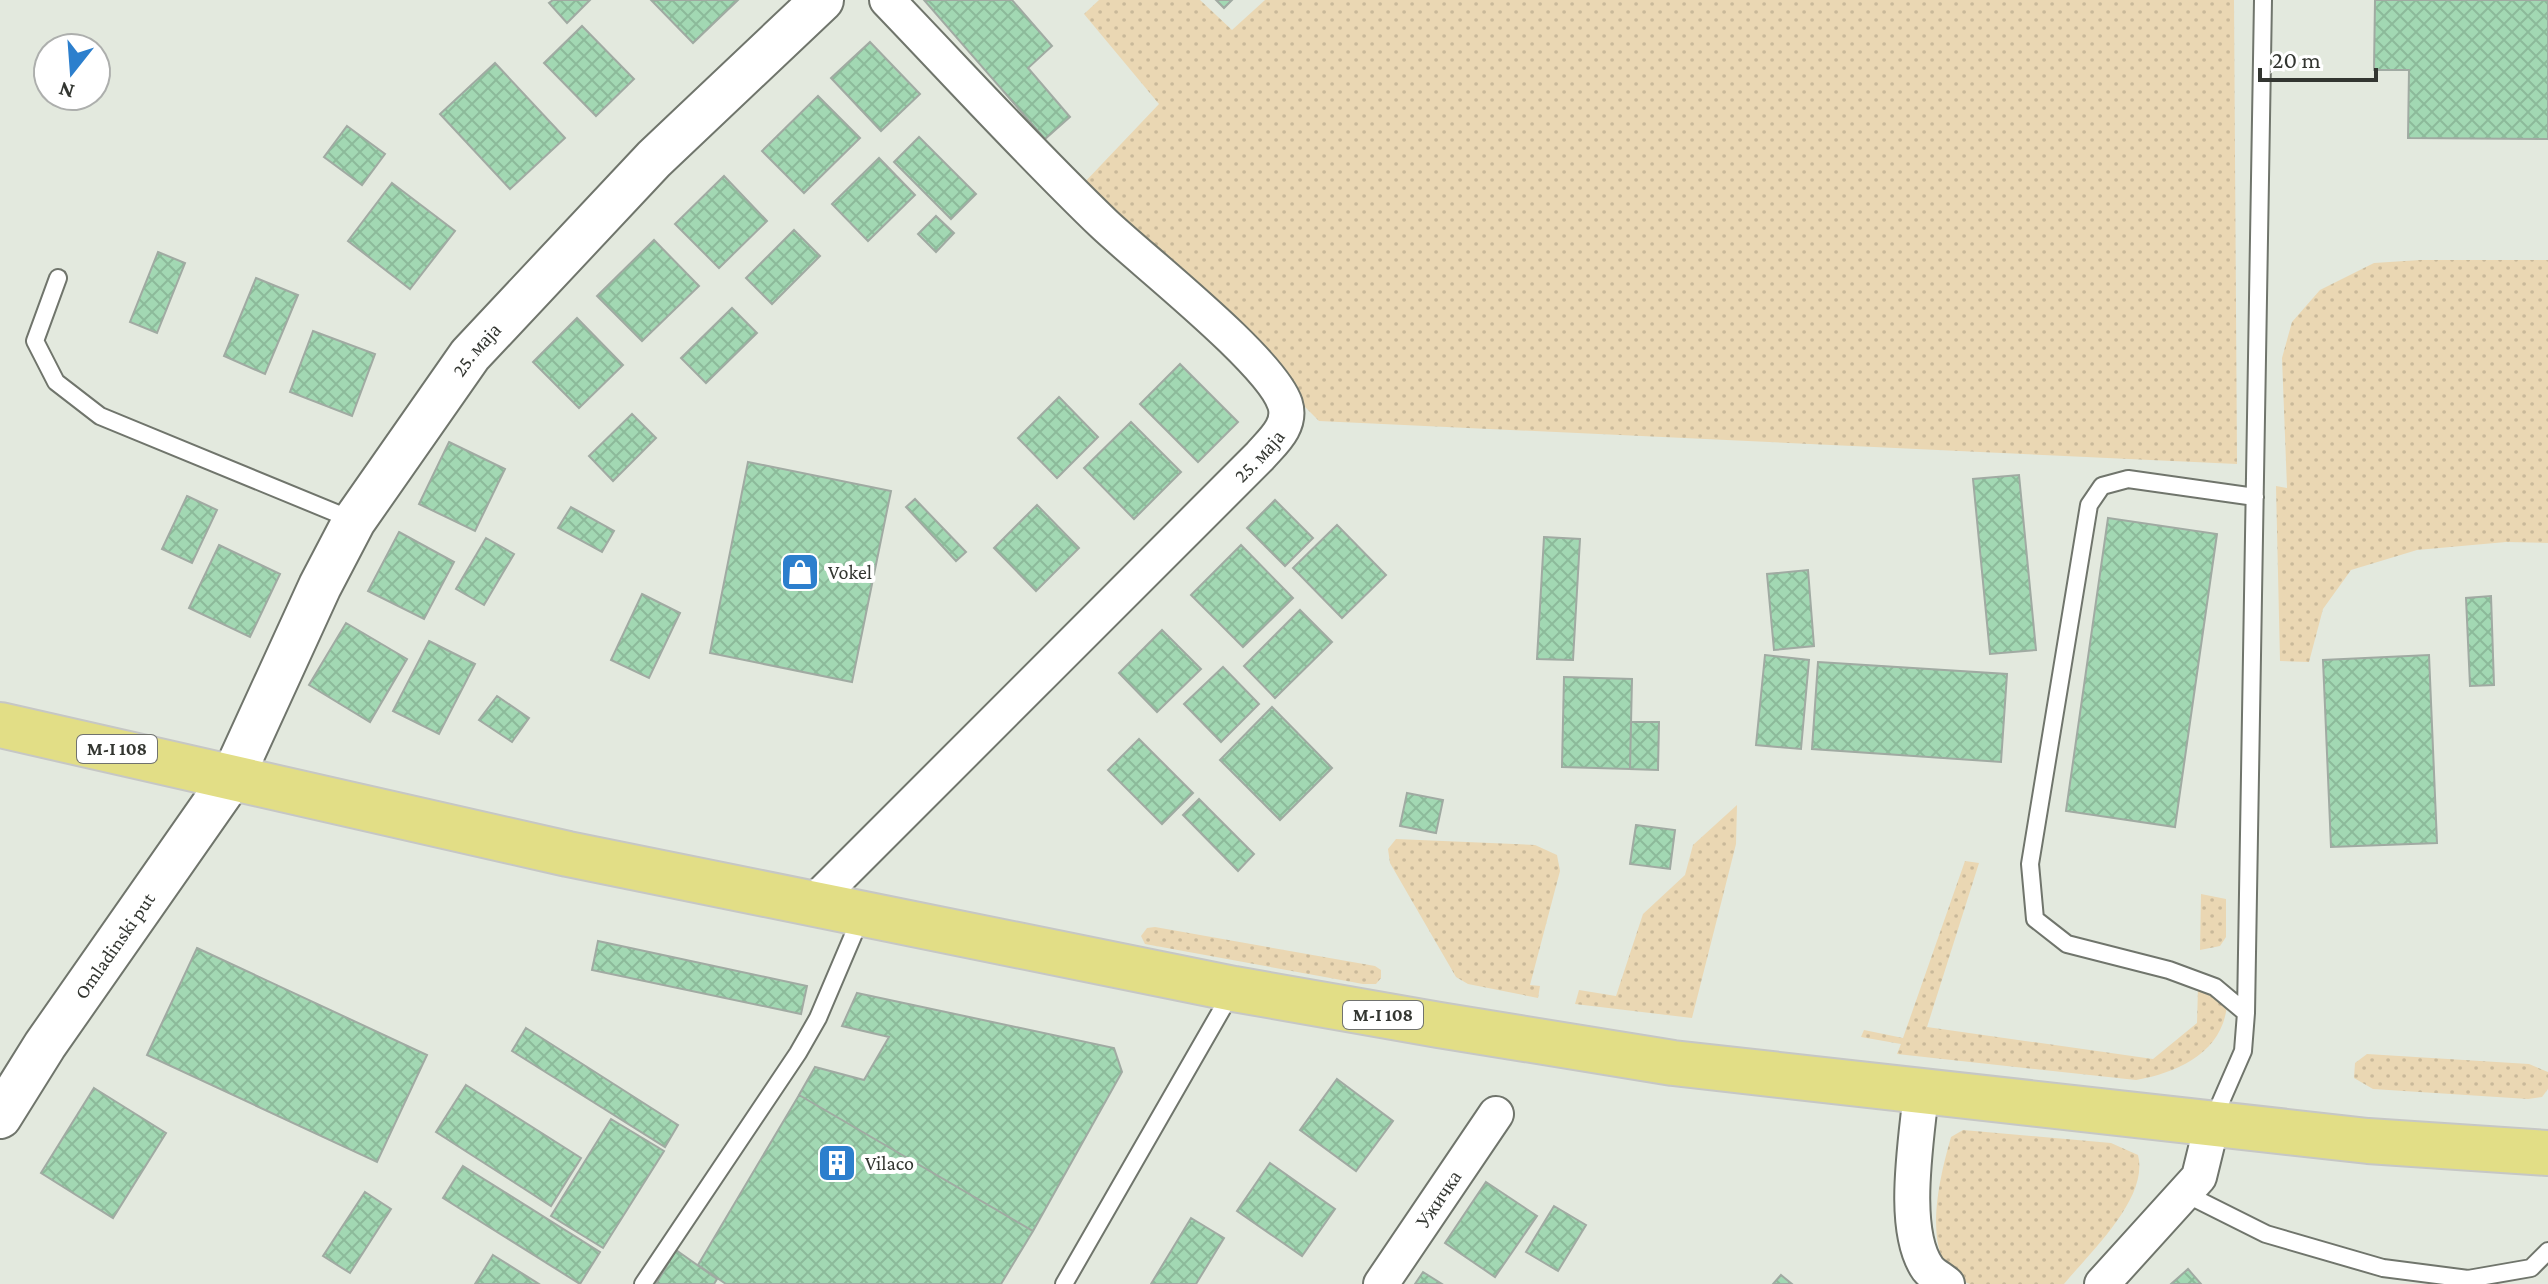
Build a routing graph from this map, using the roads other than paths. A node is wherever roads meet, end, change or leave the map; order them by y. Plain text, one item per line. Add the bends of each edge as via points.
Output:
1 (822, 0) edge
2 (887, 0) edge
3 (2263, 0) edge
4 (58, 278) dead end
5 (2255, 497) junction
6 (354, 521) junction
7 (0, 725) edge
8 (233, 776) junction
9 (814, 902) junction
10 (863, 912) junction
11 (1234, 989) junction
12 (2246, 1013) junction
13 (1921, 1092) junction
14 (1496, 1114) dead end
15 (0, 1117) edge
16 (2212, 1124) junction
17 (2548, 1153) edge
18 (2186, 1194) junction
19 (2548, 1251) edge
20 (643, 1284) edge
21 (1064, 1284) edge
22 (1381, 1284) edge
23 (1947, 1284) edge
24 (2102, 1284) edge

1 - 6 street, 25. маја via 654,159 470,355
2 - 9 street, 25. маја via 1103,224 1253,360 1275,385 1286,414 1283,428 1260,456
3 - 5 lane
4 - 6 lane via 35,341 56,382 100,416
5 - 12 lane
5 - 12 lane via 2128,479 2102,486 2089,505 2030,864 2035,919 2067,944 2215,987
6 - 8 street, 25. маја
7 - 8 main road, M-I 108
8 - 9 main road, M-I 108 via 568,854
8 - 15 street, Omladinski put
9 - 10 main road, M-I 108
10 - 11 main road, M-I 108
10 - 20 lane via 798,1053
11 - 13 main road, M-I 108 via 1673,1063
11 - 21 lane
12 - 16 lane via 2243,1051
13 - 16 main road, M-I 108
13 - 23 street via 1913,1183 1915,1237 1928,1269
14 - 22 street, Ужичка
16 - 17 main road, M-I 108
16 - 18 street via 2199,1177
18 - 19 lane via 2266,1234 2383,1268 2468,1279 2531,1268
18 - 24 street

